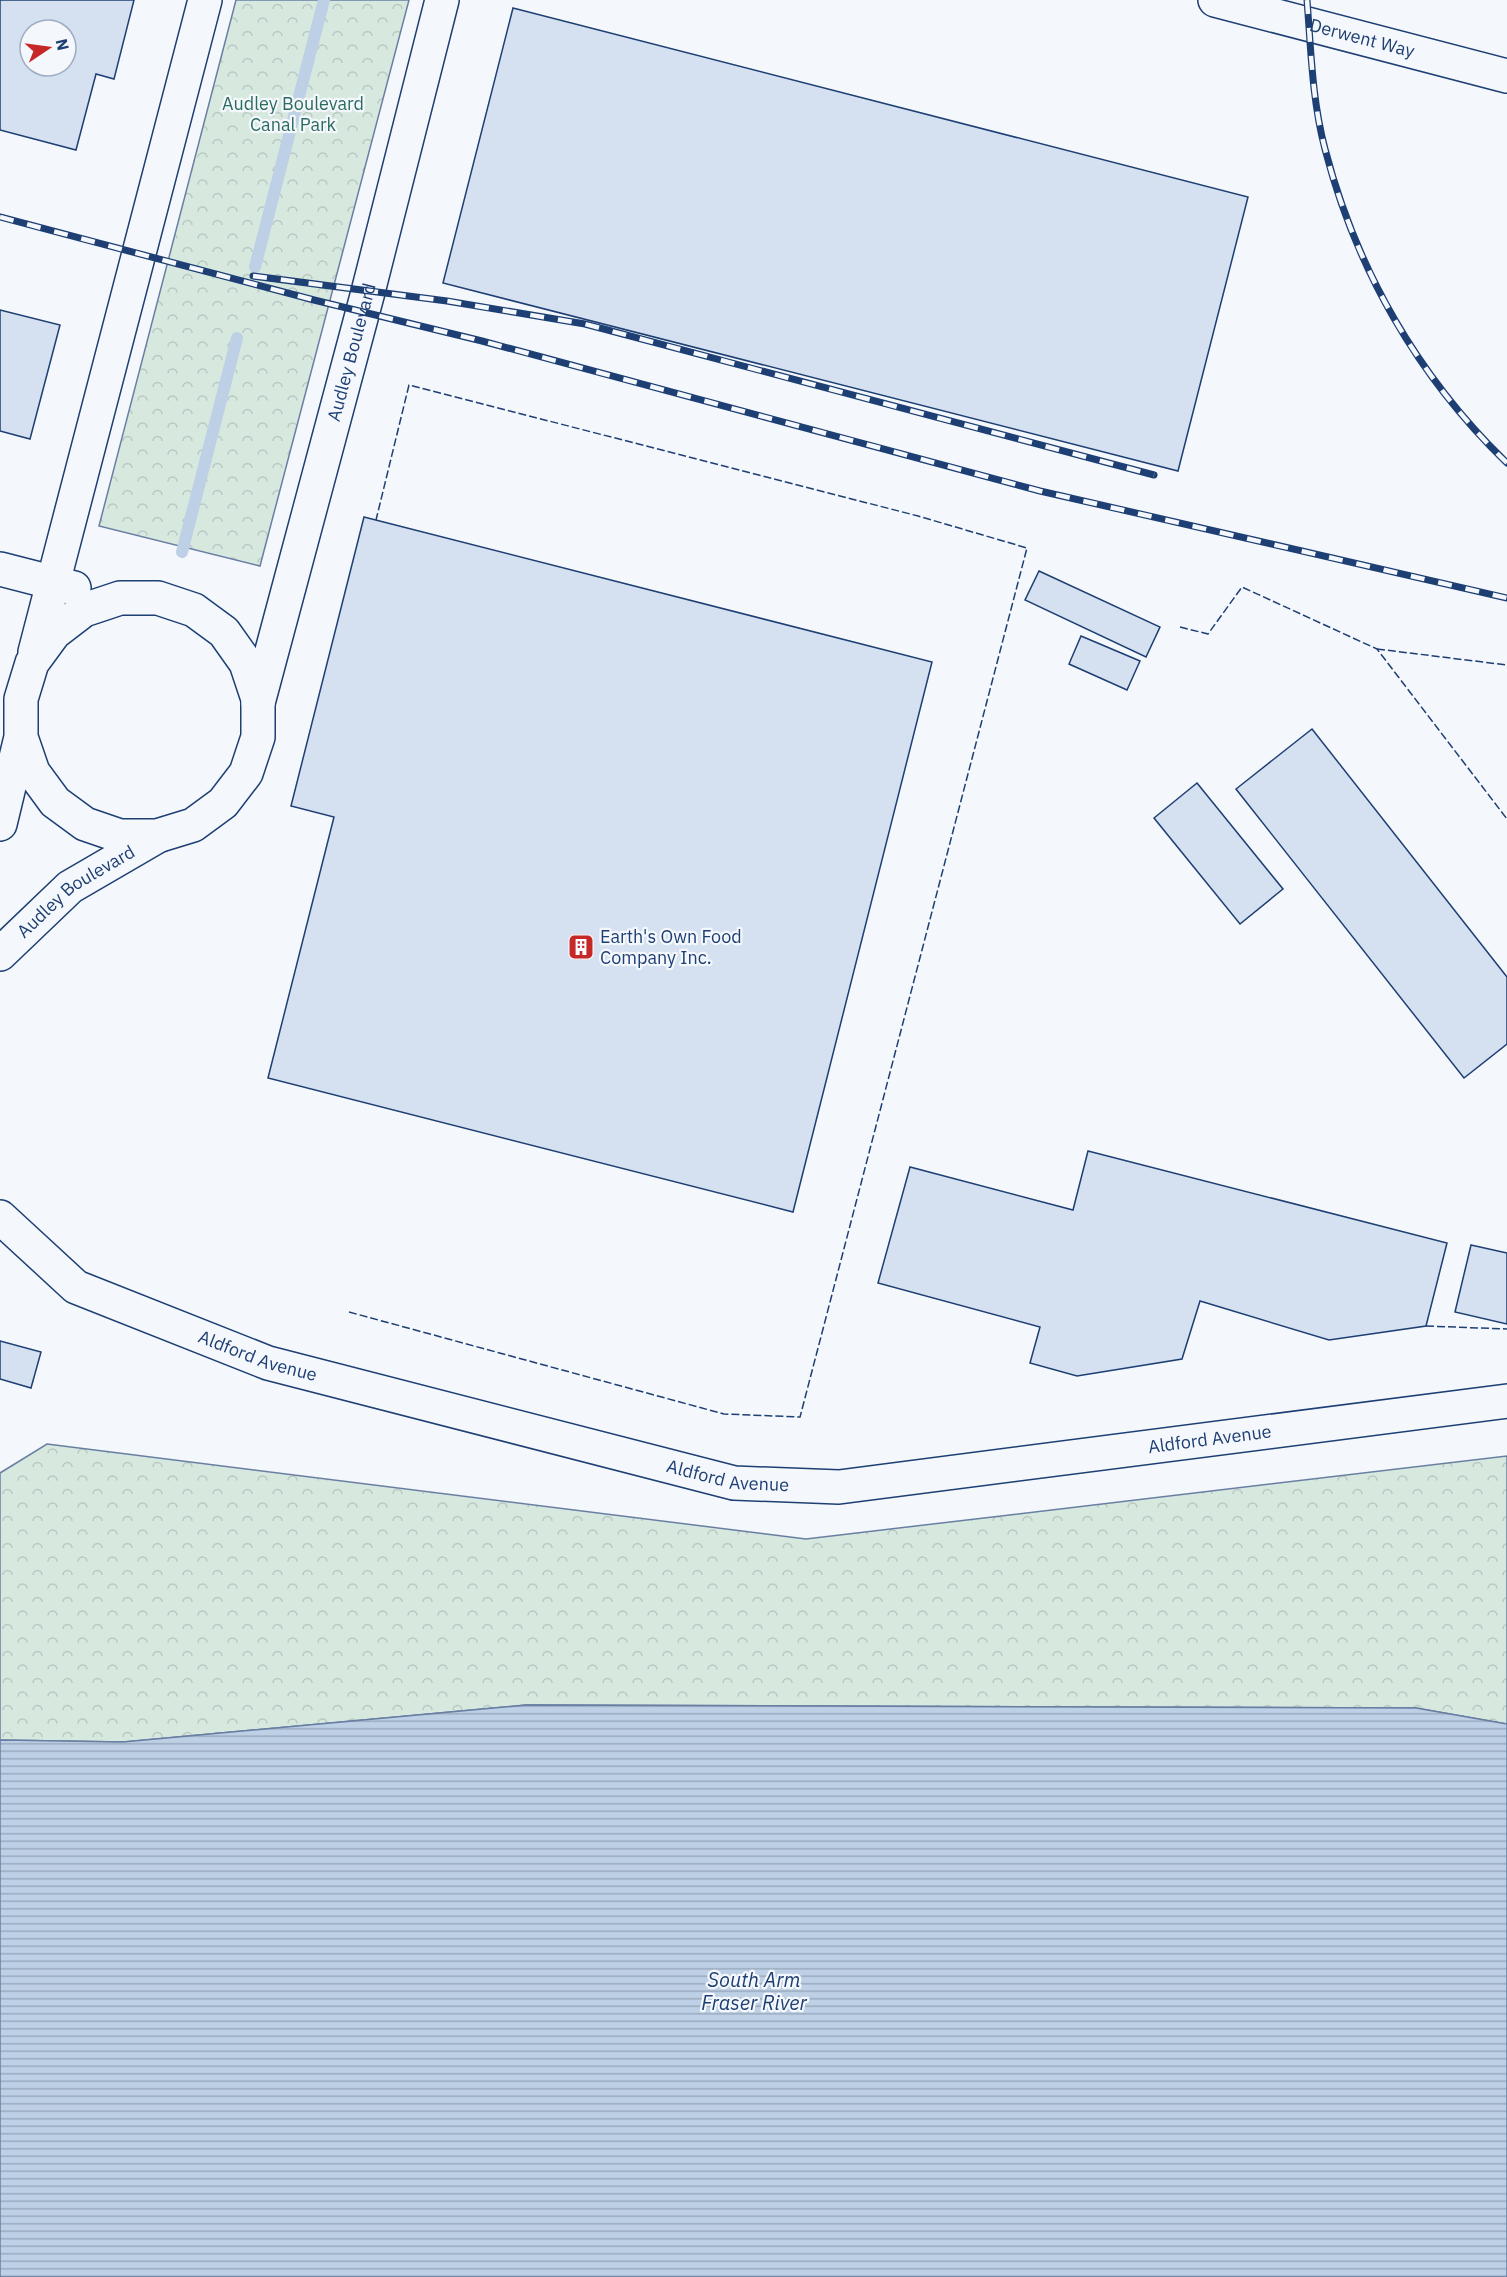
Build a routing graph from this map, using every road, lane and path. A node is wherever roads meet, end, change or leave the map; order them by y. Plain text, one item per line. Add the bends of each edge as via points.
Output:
1 (204, 0) edge
2 (442, 0) edge
3 (1215, 0) edge
4 (1507, 76) edge
5 (0, 570) edge
6 (54, 584) junction
7 (120, 598) junction
8 (32, 663) junction
9 (258, 705) junction
10 (21, 737) junction
11 (0, 824) edge
12 (157, 836) junction
13 (0, 954) edge
14 (0, 1217) edge
15 (1507, 1401) edge

1 - 6 street
2 - 9 street, Audley Boulevard
3 - 4 street, Derwent Way
5 - 6 street
6 - 7 street
6 - 8 street
7 - 8 street via 76,615 54,633
7 - 9 street via 158,598 194,610 224,632 246,663
8 - 10 street via 21,699
9 - 12 street via 258,737 246,772 224,803 193,825
10 - 11 street
10 - 12 street via 33,772 55,802 77,819 120,836
12 - 13 street, Audley Boulevard via 70,887
14 - 15 street, Aldford Avenue via 76,1287 268,1363 734,1483 838,1487

